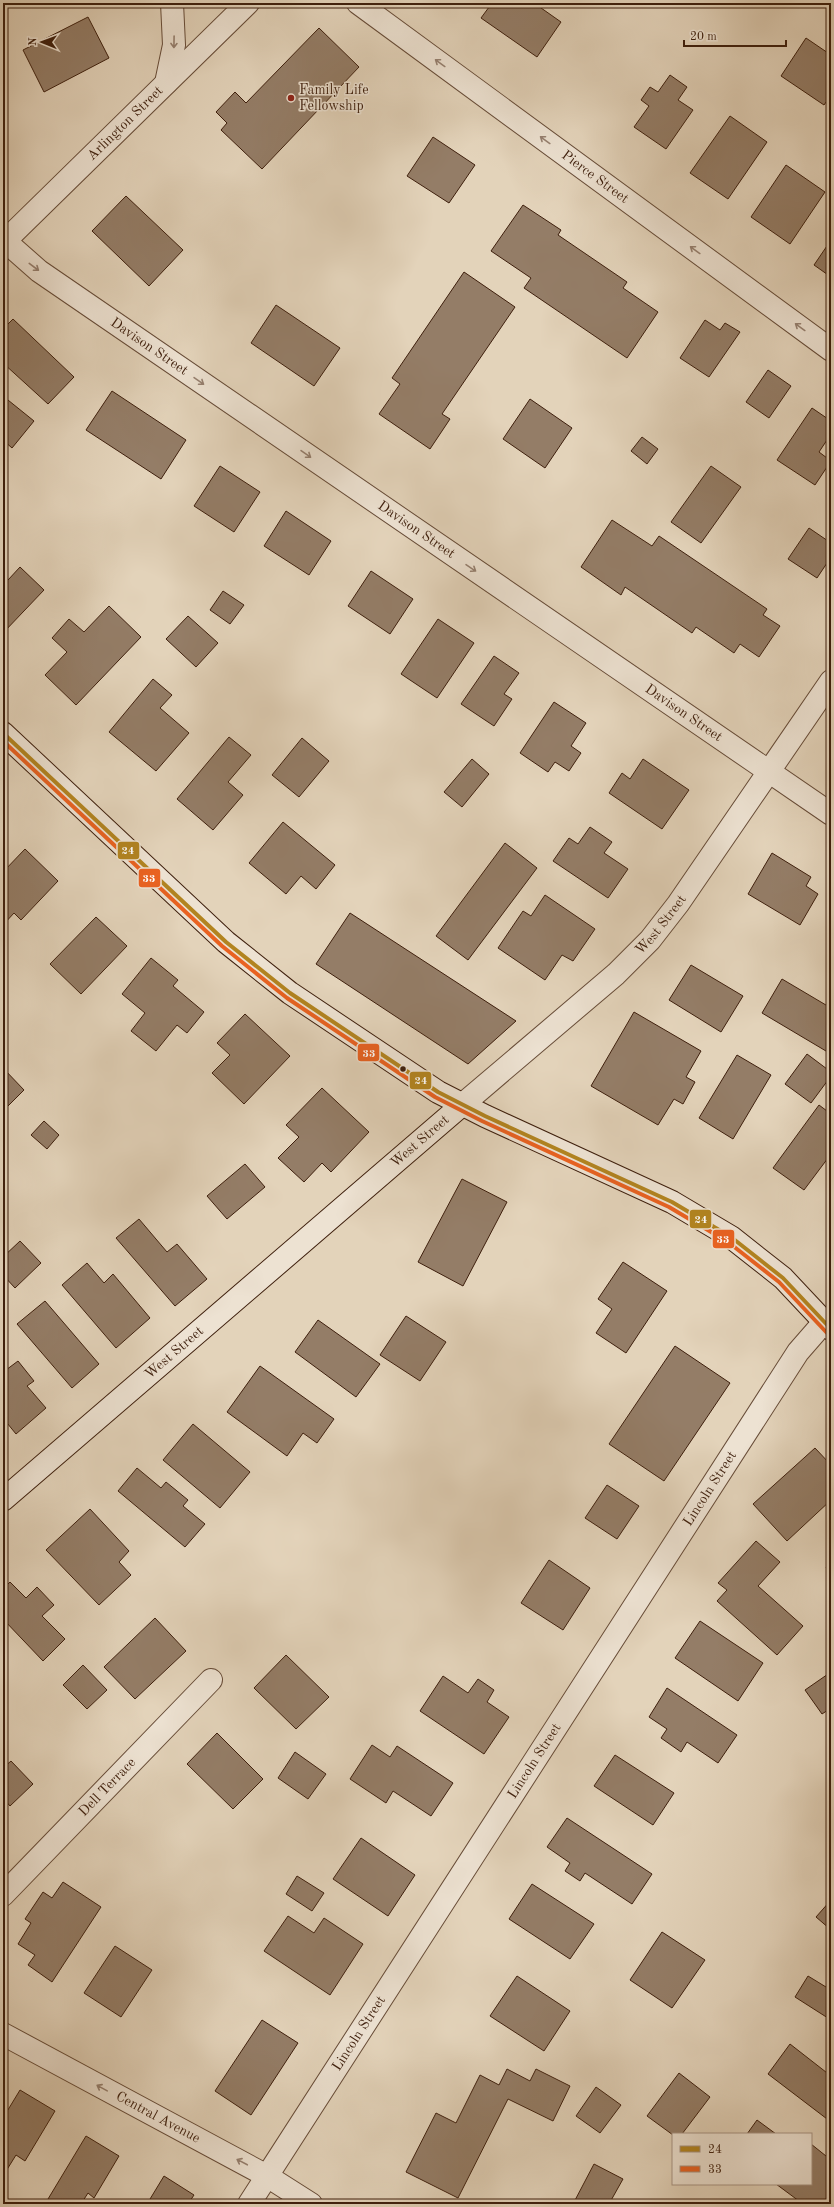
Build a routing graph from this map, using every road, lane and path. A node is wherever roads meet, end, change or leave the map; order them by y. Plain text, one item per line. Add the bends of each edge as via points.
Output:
1 (172, 3) edge
2 (248, 3) edge
3 (358, 3) edge
4 (166, 83) junction
5 (4, 242) edge
6 (831, 350) edge
7 (831, 680) edge
8 (3, 733) edge
9 (769, 772) junction
10 (831, 814) edge
11 (462, 1105) junction
12 (828, 1325) edge
13 (4, 1496) edge
14 (211, 1680) dead end
15 (3, 1895) edge
16 (3, 2034) edge
17 (267, 2176) junction
18 (249, 2204) edge
19 (311, 2204) edge

1 -> 4 street via 174,45
2 - 4 street, Arlington Street
6 -> 3 street, Pierce Street
4 - 5 street, Arlington Street
5 -> 9 street, Davison Street via 39,271
7 - 9 street, West Street
8 - 11 street via 198,917 258,969 327,1020
9 - 10 street, Davison Street
9 - 11 street, West Street via 678,904 634,957
11 - 12 street via 642,1187 700,1218 757,1256 806,1300
11 - 13 street, West Street
12 - 17 street, Lincoln Street via 798,1352
14 - 15 street, Dell Terrace
17 -> 16 street, Central Avenue
17 - 18 street, Lincoln Street
17 - 19 street, Central Avenue

